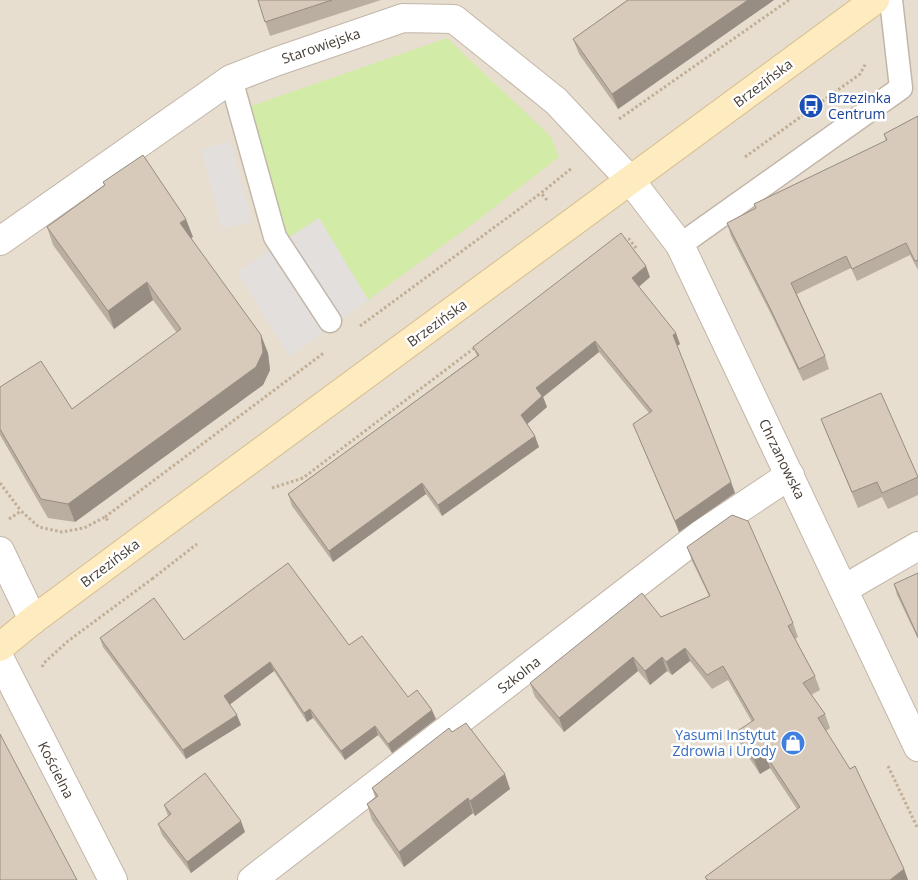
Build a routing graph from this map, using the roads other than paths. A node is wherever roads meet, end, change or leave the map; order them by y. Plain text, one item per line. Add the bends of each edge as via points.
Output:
1 (875, 0) edge
2 (891, 0) edge
3 (451, 10) edge
4 (231, 79) junction
5 (631, 181) junction
6 (0, 241) edge
7 (680, 245) junction
8 (330, 321) dead end
9 (790, 475) junction
10 (918, 546) edge
11 (0, 551) edge
12 (844, 589) junction
13 (33, 620) junction
14 (0, 647) edge
15 (0, 659) edge
16 (918, 747) edge
17 (113, 880) edge
18 (252, 880) edge

1 - 5 main road, Brzezińska
2 - 7 lane via 901,88
3 - 4 street, Starowiejska via 403,18
3 - 5 street, Starowiejska via 556,101
4 - 6 street, Starowiejska
4 - 8 lane via 275,237
5 - 7 street, Chrzanowska
5 - 13 main road, Brzezińska
7 - 9 street, Chrzanowska
9 - 12 street, Chrzanowska
9 - 18 street, Szkolna via 700,535
10 - 12 street
11 - 13 street
12 - 16 street, Chrzanowska
13 - 14 main road, Brzezińska
15 - 17 street, Kościelna

